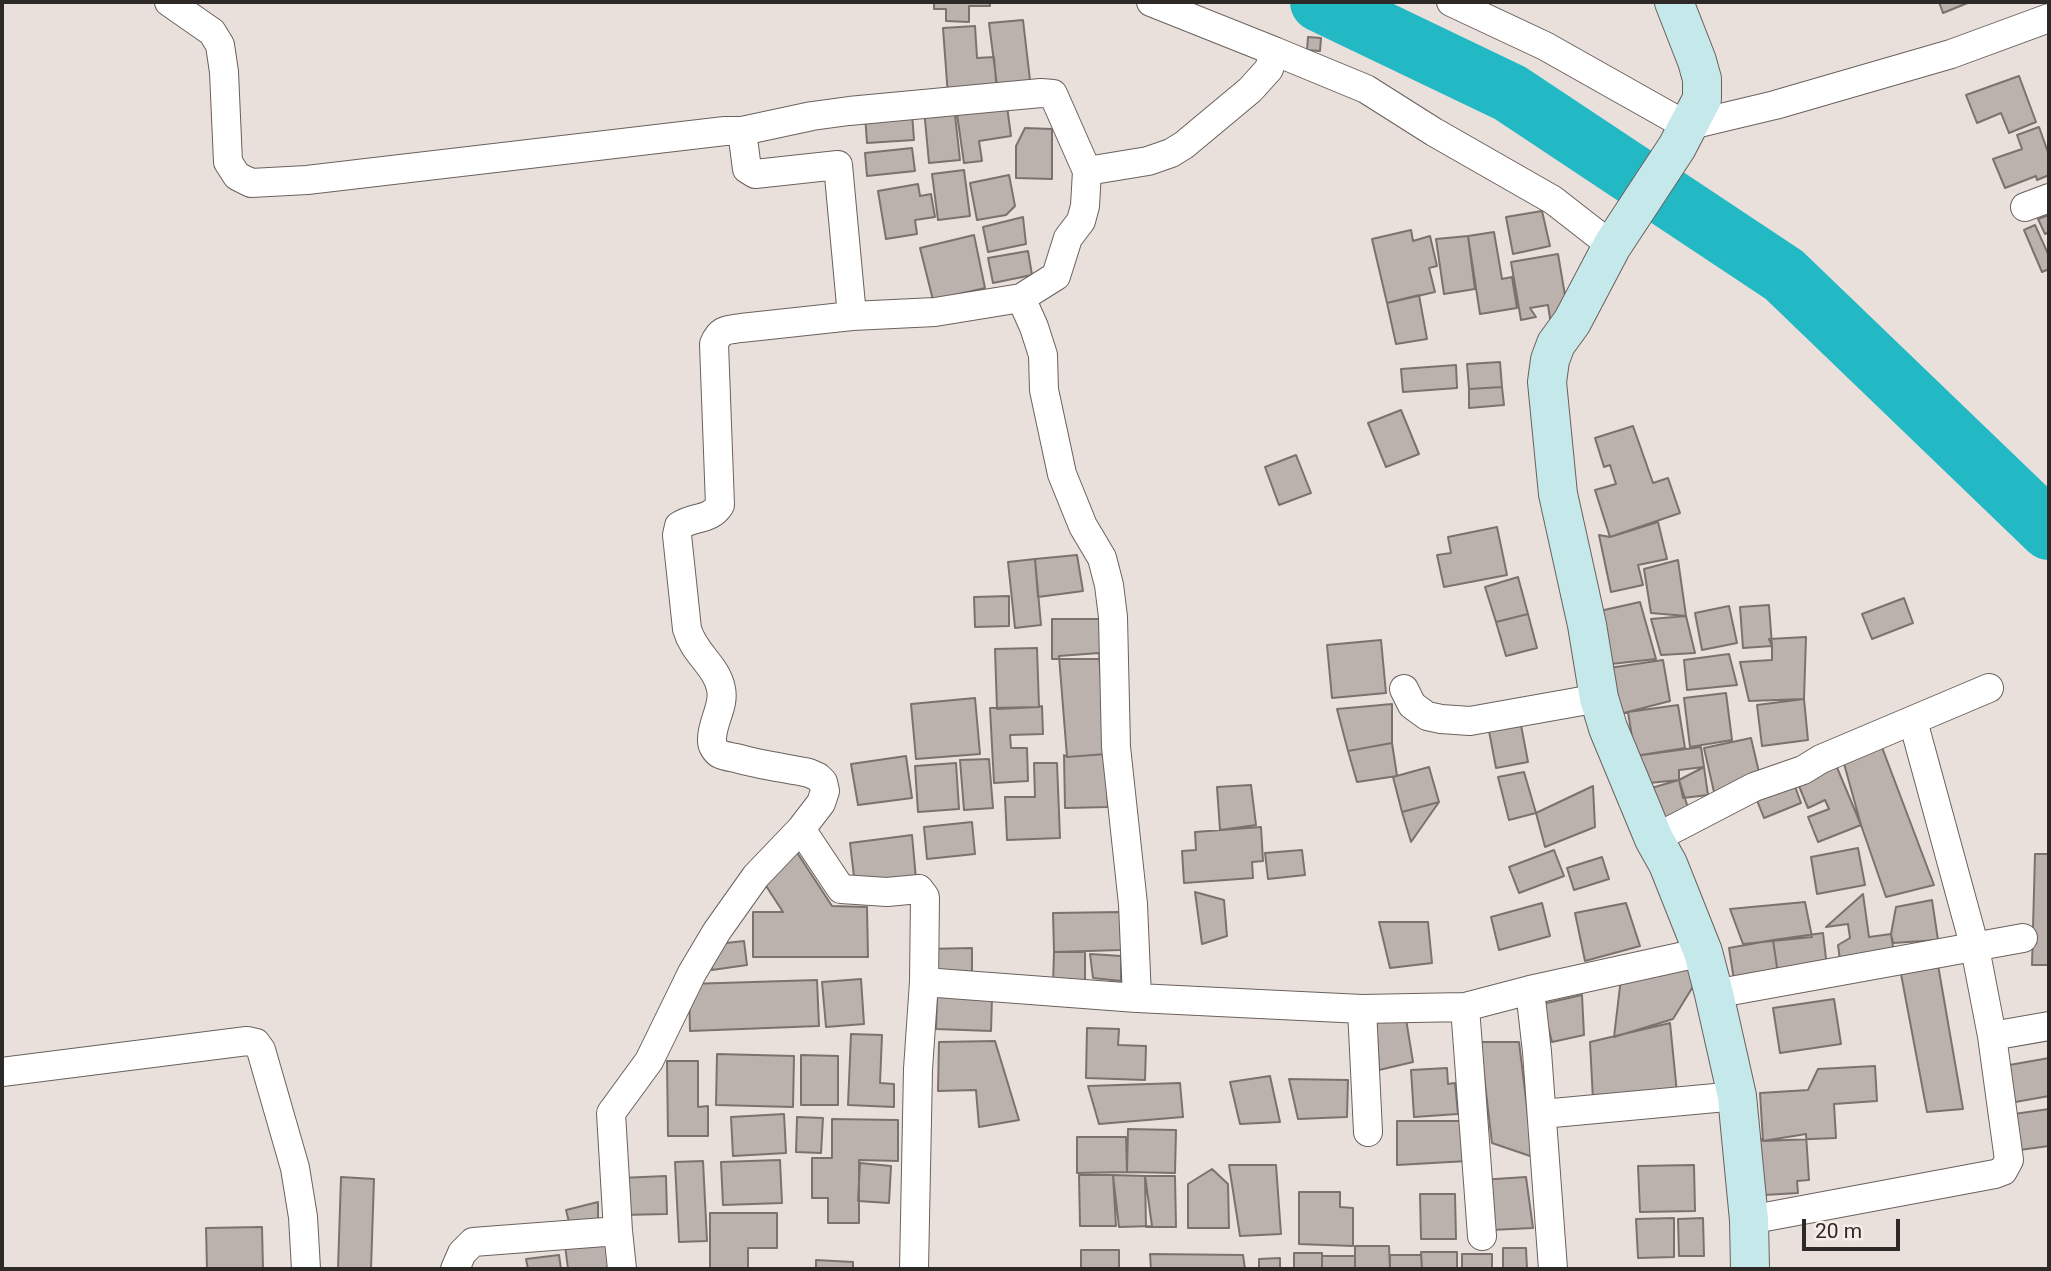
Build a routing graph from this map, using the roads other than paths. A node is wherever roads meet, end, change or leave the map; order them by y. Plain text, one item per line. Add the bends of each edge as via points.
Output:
1 (169, 2) edge
2 (1151, 2) edge
3 (1451, 2) edge
4 (1674, 2) edge
5 (2049, 18) edge
6 (1274, 51) junction
7 (742, 131) junction
8 (1682, 137) junction
9 (1087, 171) junction
10 (1618, 238) junction
11 (1020, 298) junction
12 (852, 316) junction
13 (1989, 688) dead end
14 (1404, 689) dead end
15 (1599, 698) junction
16 (1913, 721) junction
17 (801, 829) junction
18 (1654, 839) junction
19 (2023, 938) dead end
20 (1975, 948) junction
21 (1703, 952) junction
22 (924, 982) junction
23 (1530, 990) junction
24 (1714, 994) junction
25 (1136, 998) junction
26 (1465, 1007) junction
27 (1362, 1009) junction
28 (2049, 1026) edge
29 (1992, 1036) junction
30 (2, 1072) edge
31 (1737, 1096) junction
32 (1542, 1114) junction
33 (1368, 1132) dead end
34 (1749, 1220) junction
35 (618, 1231) junction
36 (1482, 1236) dead end
37 (306, 1269) edge
38 (455, 1269) edge
39 (622, 1269) edge
40 (914, 1269) edge
41 (1553, 1269) edge
42 (1750, 1269) edge

1 - 7 street via 212,32 220,45 228,162 237,176 251,183
2 - 6 street
3 - 8 street via 1545,46
4 - 8 street via 1702,79 1702,99
5 - 8 street via 1951,54
6 - 9 street via 1269,69 1250,90 1184,145 1148,161
6 - 10 street via 1366,89
7 - 9 street via 849,111 1053,94
7 - 12 street via 747,169 755,174 838,165
8 - 10 street
9 - 11 street via 1086,206 1068,238 1056,276
10 - 15 street via 1556,344 1547,382 1558,494
11 - 12 street via 935,312
11 - 25 street via 1043,355 1044,390 1062,474 1102,558 1109,585 1116,747 1133,904
12 - 17 street via 725,330 718,335 714,344 720,505 712,515 684,522 677,530 690,641 718,676 721,688 713,747 718,753 818,777 825,791
13 - 16 street
14 - 15 street via 1412,705 1427,716 1470,721
15 - 18 street
16 - 18 street via 1754,787
16 - 20 street
17 - 22 street via 841,889 919,889 925,897
17 - 35 street via 756,876 717,931 649,1060 611,1113
18 - 21 street
19 - 20 street
20 - 24 street
20 - 29 street
21 - 23 street
21 - 24 street
22 - 25 street
22 - 40 street
23 - 26 street
23 - 32 street
24 - 31 street
25 - 27 street
26 - 27 street
26 - 36 street
27 - 33 street
28 - 29 street
29 - 34 street via 2009,1160 2004,1171
30 - 37 street via 256,1043 295,1168
31 - 32 street
31 - 34 street
32 - 41 street
34 - 42 street
35 - 38 street via 473,1242
35 - 39 street

